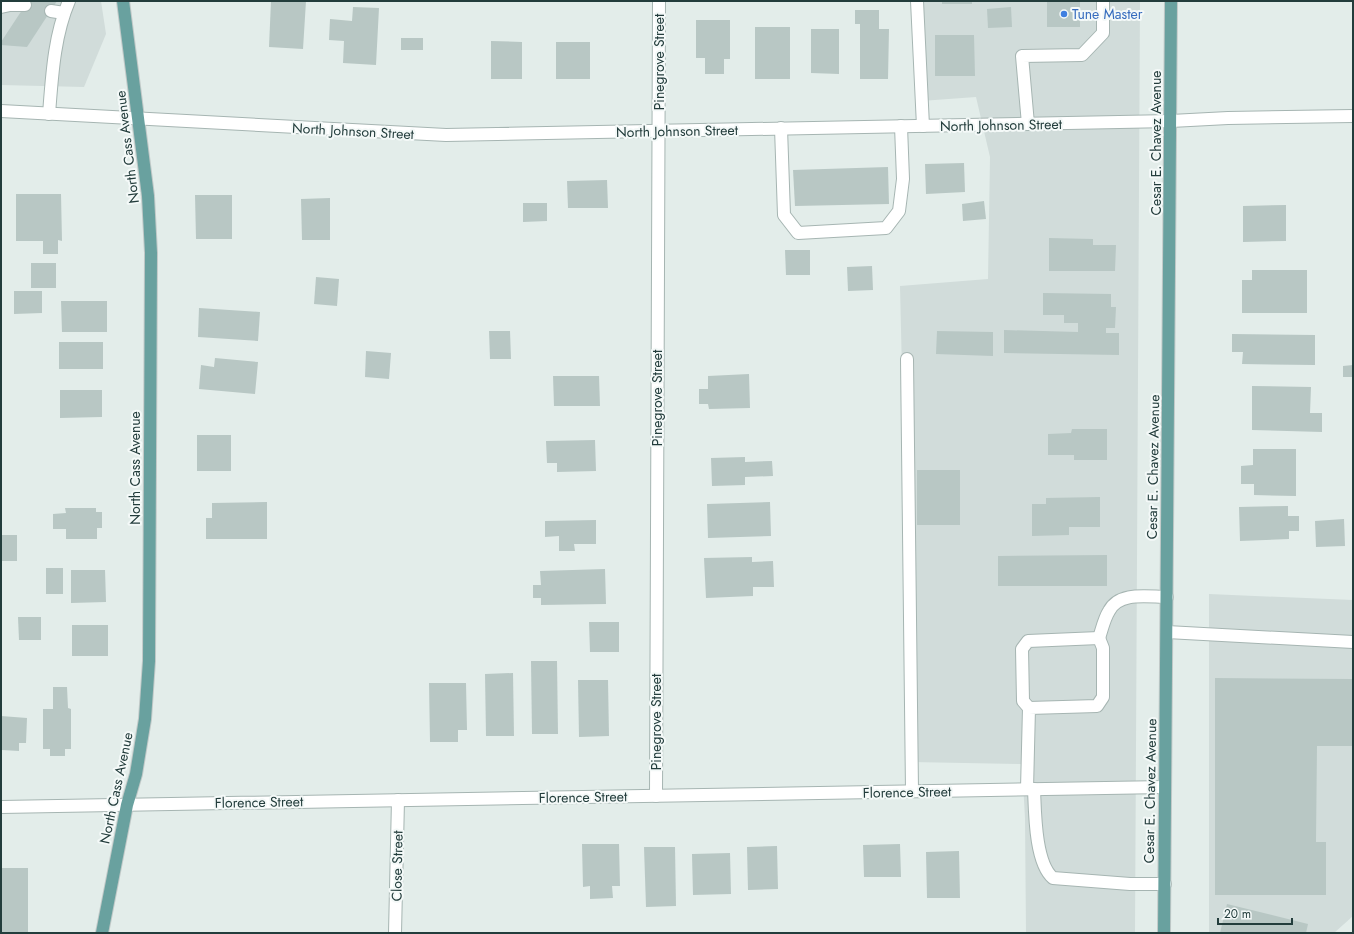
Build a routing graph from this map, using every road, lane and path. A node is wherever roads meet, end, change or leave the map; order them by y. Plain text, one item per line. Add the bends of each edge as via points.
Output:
1 (69, 1) edge
2 (123, 1) edge
3 (659, 1) edge
4 (917, 1) edge
5 (1103, 1) edge
6 (1171, 1) edge
7 (25, 5) dead end
8 (1, 7) edge
9 (50, 11) dead end
10 (64, 13) junction
11 (1, 111) edge
12 (49, 114) junction
13 (1353, 116) edge
14 (139, 119) junction
15 (1171, 121) junction
16 (1028, 124) junction
17 (901, 126) junction
18 (923, 126) junction
19 (781, 128) junction
20 (658, 131) junction
21 (907, 359) dead end
22 (1167, 597) junction
23 (1167, 632) junction
24 (1098, 638) junction
25 (1353, 642) edge
26 (1029, 708) junction
27 (1166, 788) junction
28 (1031, 789) junction
29 (912, 791) junction
30 (656, 796) junction
31 (398, 800) junction
32 (127, 805) junction
33 (1, 807) edge
34 (1165, 884) junction
35 (102, 933) edge
36 (395, 933) edge
37 (1164, 933) edge

1 - 10 street
2 - 14 main road, North Cass Avenue
3 - 20 street, Pinegrove Street
4 - 18 street
5 - 16 street via 1103,33 1082,55 1022,56
6 - 15 main road, Cesar E. Chavez Avenue
7 - 8 street
9 - 10 street
10 - 12 street via 53,62
11 - 12 street, North Johnson Street
12 - 14 street, North Johnson Street
13 - 15 street, North Johnson Street
14 - 20 street, North Johnson Street via 446,135
14 - 32 main road, North Cass Avenue via 148,196 151,253 150,661 142,737 136,774
15 - 16 street, North Johnson Street
15 - 22 main road, Cesar E. Chavez Avenue
16 - 18 street, North Johnson Street
17 - 18 street, North Johnson Street
17 - 19 street, North Johnson Street
17 - 19 street via 903,179 899,210 886,228 798,233 784,215
19 - 20 street, North Johnson Street
20 - 30 street, Pinegrove Street
21 - 29 street
22 - 23 main road, Cesar E. Chavez Avenue
22 - 24 street via 1134,596 1118,600 1109,610
23 - 25 street
23 - 27 main road, Cesar E. Chavez Avenue
24 - 26 street via 1103,648 1103,697 1097,706
24 - 26 street via 1028,641 1022,649 1023,701
26 - 28 street
27 - 28 street, Florence Street
27 - 34 main road, Cesar E. Chavez Avenue
28 - 29 street, Florence Street
28 - 34 street via 1044,868 1053,878
29 - 30 street, Florence Street
30 - 31 street, Florence Street
31 - 32 street, Florence Street
31 - 36 street, Close Street
32 - 33 street, Florence Street
32 - 35 main road, North Cass Avenue
34 - 37 main road, Cesar E. Chavez Avenue

